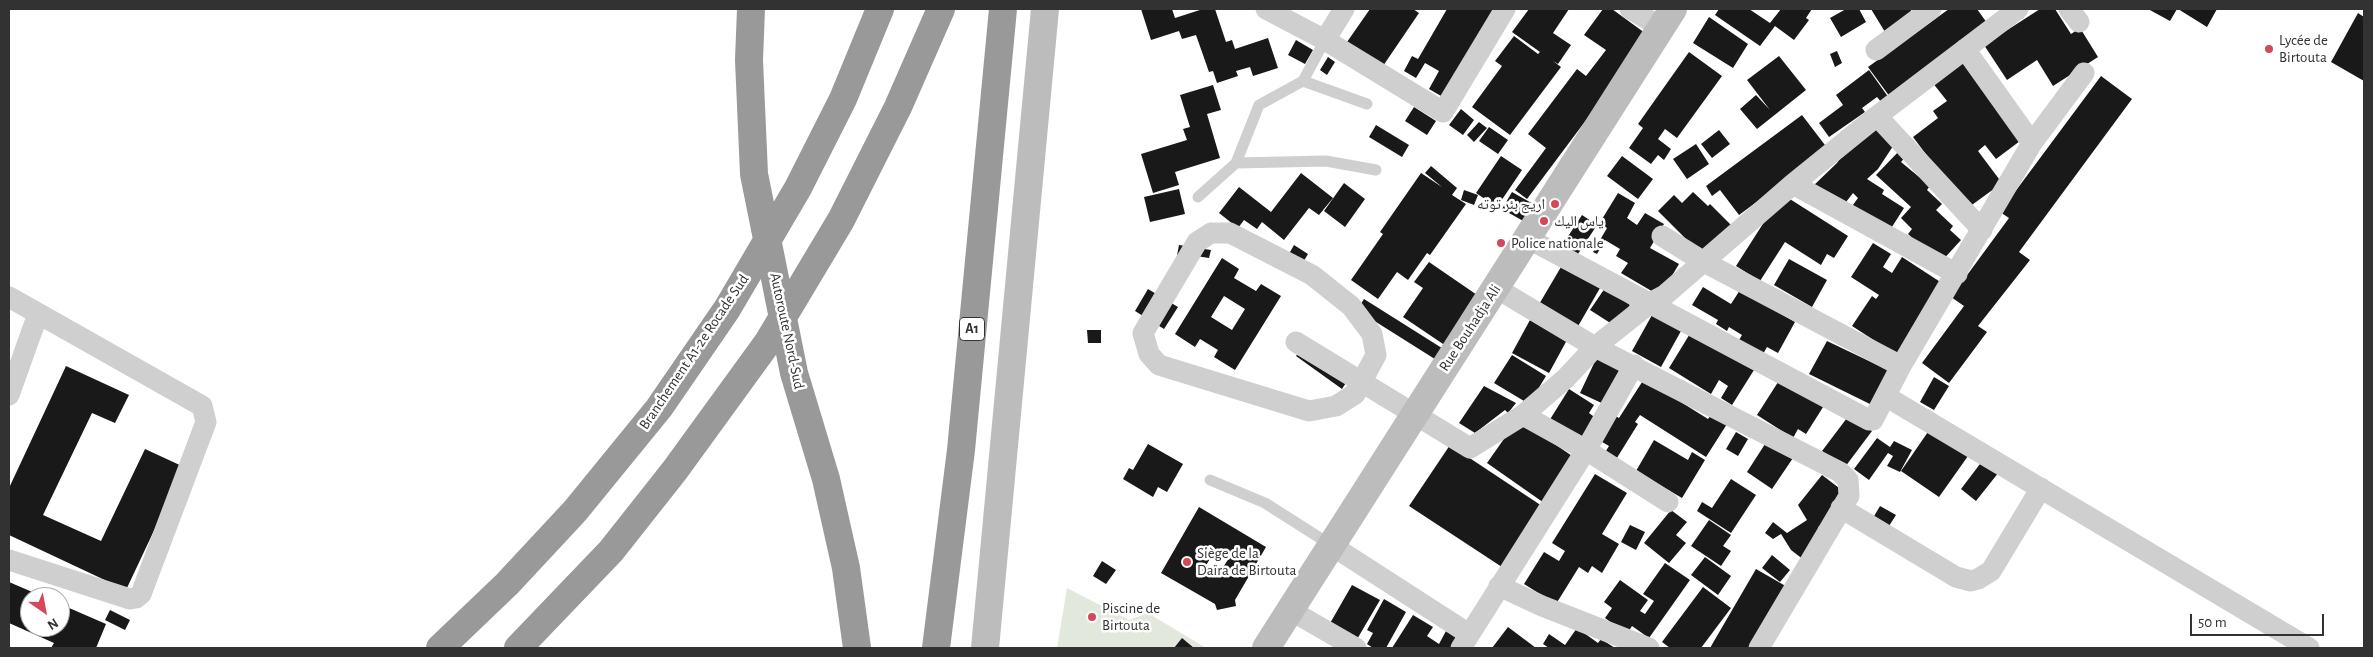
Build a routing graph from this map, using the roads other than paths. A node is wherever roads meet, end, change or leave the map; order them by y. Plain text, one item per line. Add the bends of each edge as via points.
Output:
1 (750, 9) edge
2 (880, 9) edge
3 (941, 9) edge
4 (1003, 9) edge
5 (1045, 9) edge
6 (1266, 9) edge
7 (1344, 9) edge
8 (1505, 9) edge
9 (1630, 9) edge
10 (1931, 9) edge
11 (2018, 9) edge
12 (1667, 18) edge
13 (1325, 40) junction
14 (1965, 49) junction
15 (1876, 50) dead end
16 (2084, 73) dead end
17 (1303, 80) junction
18 (1367, 104) dead end
19 (1877, 116) junction
20 (2032, 144) junction
21 (1236, 163) junction
22 (1376, 170) dead end
23 (1792, 184) junction
24 (1198, 197) dead end
25 (1982, 230) junction
26 (1662, 236) dead end
27 (1528, 238) junction
28 (1704, 262) junction
29 (1957, 274) junction
30 (1496, 288) junction
31 (9, 297) edge
32 (1650, 303) junction
33 (38, 314) junction
34 (1296, 342) dead end
35 (1595, 347) junction
36 (1634, 365) junction
37 (1901, 366) junction
38 (1362, 383) junction
39 (9, 394) edge
40 (1887, 397) junction
41 (1414, 414) junction
42 (1522, 415) junction
43 (1586, 450) junction
44 (1210, 480) dead end
45 (2041, 488) junction
46 (1668, 502) dead end
47 (1841, 508) junction
48 (1331, 545) junction
49 (9, 560) edge
50 (947, 564) junction
51 (1499, 586) junction
52 (1290, 610) junction
53 (1465, 641) edge
54 (440, 648) edge
55 (518, 648) edge
56 (857, 648) edge
57 (936, 648) edge
58 (948, 648) edge
59 (985, 648) edge
60 (1266, 648) edge
61 (1356, 648) edge
62 (1649, 648) edge
63 (1759, 648) edge
64 (2310, 648) edge

1 - 56 highway, Autoroute Nord-Sud via 754,174 794,373 826,479 846,568
2 - 54 highway, Branchement A1-2e Rocade Sud via 843,100 798,188 727,309 659,408 574,511 507,584
3 - 55 highway via 898,107 841,220 768,342 675,470 611,551
4 - 50 highway, A1
5 - 59 main road
6 - 13 street
7 - 13 street
8 - 13 street via 1443,112
9 - 12 street
10 - 15 street
11 - 14 street
12 - 27 main road, Rue Bouhadja Ali
13 - 17 lane
14 - 19 street
14 - 20 street
16 - 20 street
17 - 18 lane
17 - 21 lane via 1259,106
19 - 23 street
19 - 25 street
20 - 25 street
21 - 22 lane via 1326,161
21 - 24 lane
23 - 28 street
23 - 29 street
25 - 29 street
26 - 28 street
27 - 30 main road, Rue Bouhadja Ali
27 - 32 street
28 - 32 street via 1665,295
28 - 37 street
29 - 37 street
30 - 35 street
30 - 41 main road, Rue Bouhadja Ali
31 - 33 street
32 - 35 street
32 - 40 street via 1869,420 1876,416
33 - 39 street
33 - 49 street via 202,406 206,422 141,594 136,598 130,599
34 - 38 street
35 - 36 street
35 - 42 street via 1566,378
36 - 43 street
36 - 47 street via 1844,475 1850,491
37 - 40 street
38 - 38 street via 1376,356 1372,334 1351,306 1312,275 1230,233 1211,233 1197,242 1143,333 1149,354 1159,365 1309,411 1336,406 1355,394
38 - 41 street
40 - 45 street
41 - 42 street via 1470,448
41 - 48 main road, Rue Bouhadja Ali
42 - 43 street
43 - 46 street
43 - 51 street
44 - 48 lane via 1265,503
45 - 47 street via 1991,570 1986,576 1971,581 1956,578
45 - 64 street
47 - 63 street
48 - 52 main road, Rue Bouhadja Ali
48 - 53 street
50 - 57 highway, A1
50 - 58 highway
51 - 53 street
51 - 62 street
52 - 60 main road, Rue Bouhadja Ali
52 - 61 street

